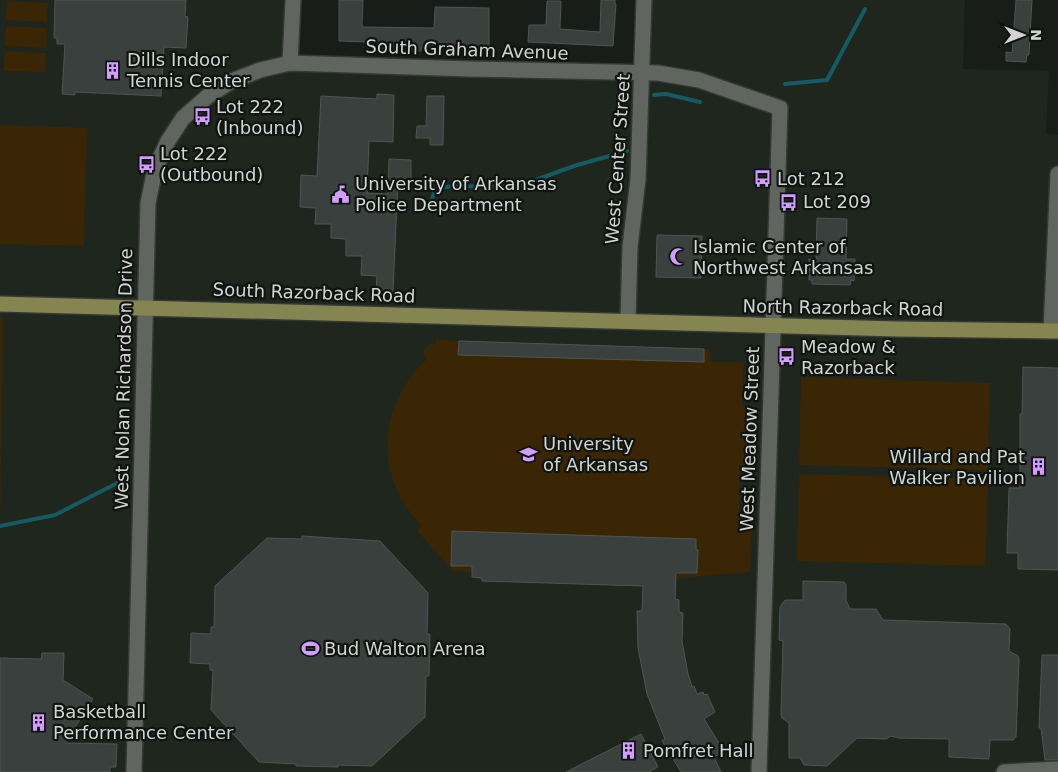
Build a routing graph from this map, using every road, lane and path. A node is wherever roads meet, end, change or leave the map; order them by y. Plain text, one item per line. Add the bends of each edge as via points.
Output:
1 (293, 0) edge
2 (644, 0) edge
3 (290, 63) junction
4 (642, 73) junction
5 (780, 108) joint
6 (1058, 174) edge
7 (0, 304) edge
8 (144, 307) junction
9 (628, 321) junction
10 (772, 325) junction
11 (1055, 331) edge
12 (1058, 769) edge
13 (134, 772) edge
14 (759, 772) edge
15 (1004, 772) edge

1 - 3 street
2 - 4 street, West Center Street
3 - 4 street, South Graham Avenue
3 - 8 street, West Nolan Richardson Drive via 232,80 184,118 168,141 155,170 148,204
4 - 5 street, South Graham Avenue via 699,80
4 - 9 street, West Center Street
5 - 10 street, West Meadow Street
6 - 11 street
7 - 8 main road, South Razorback Road
8 - 9 main road, South Razorback Road
8 - 13 street, West Nolan Richardson Drive
9 - 10 main road, North Razorback Road
10 - 11 main road, North Razorback Road
10 - 14 street, West Meadow Street
12 - 15 street

